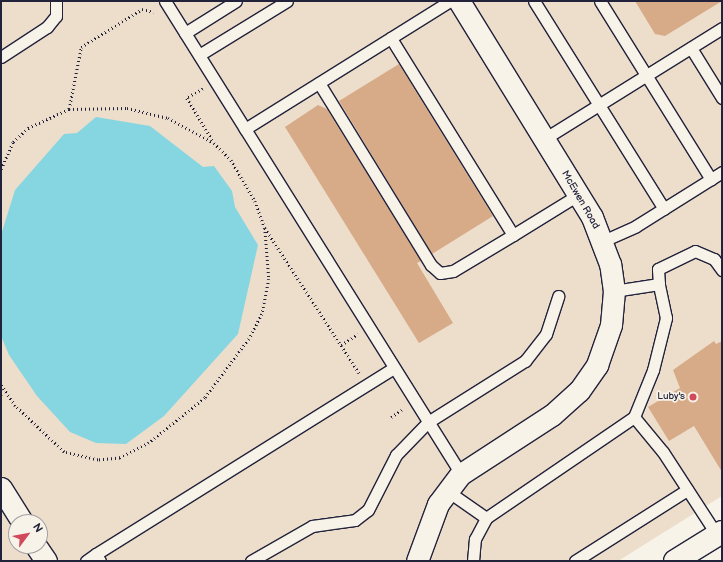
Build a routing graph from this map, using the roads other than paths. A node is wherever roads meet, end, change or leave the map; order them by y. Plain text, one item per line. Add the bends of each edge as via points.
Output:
1 (56, 1) edge
2 (166, 1) edge
3 (236, 1) edge
4 (287, 1) edge
5 (450, 1) edge
6 (459, 1) edge
7 (534, 1) edge
8 (600, 1) edge
9 (722, 28) edge
10 (185, 33) junction
11 (391, 38) junction
12 (690, 48) junction
13 (199, 55) junction
14 (1, 57) edge
15 (646, 75) junction
16 (319, 83) junction
17 (722, 98) edge
18 (599, 104) junction
19 (245, 129) junction
20 (544, 139) junction
21 (722, 172) edge
22 (711, 179) junction
23 (578, 195) junction
24 (664, 208) junction
25 (513, 235) junction
26 (602, 241) junction
27 (722, 270) edge
28 (659, 284) junction
29 (614, 290) junction
30 (558, 296) dead end
31 (394, 368) junction
32 (634, 417) junction
33 (428, 422) junction
34 (461, 474) junction
35 (1, 488) edge
36 (446, 490) junction
37 (687, 490) junction
38 (17, 514) edge
39 (486, 518) junction
40 (719, 534) edge
41 (98, 558) edge
42 (86, 561) edge
43 (251, 561) edge
44 (417, 561) edge
45 (473, 561) edge
46 (575, 561) edge
47 (675, 561) edge

1 - 14 lane via 56,16 47,28
2 - 10 lane
3 - 10 lane
4 - 13 lane
5 - 11 lane
6 - 20 street, McEwen Road
7 - 18 lane
8 - 15 lane
9 - 12 lane
10 - 13 lane
11 - 16 lane
11 - 25 lane
12 - 15 lane
12 - 17 lane
13 - 19 lane
15 - 18 lane
15 - 22 lane
16 - 19 lane
16 - 25 lane via 431,264 440,273 453,271
18 - 20 lane
18 - 24 lane
19 - 31 lane
20 - 23 street, McEwen Road
21 - 22 lane
22 - 24 lane
23 - 25 lane
23 - 26 street, McEwen Road
24 - 26 lane
26 - 29 street, McEwen Road
27 - 28 lane via 714,259 695,251 658,269
28 - 29 lane
28 - 32 lane via 666,318 653,370
29 - 34 street, McEwen Road via 611,325 597,365 578,391 552,415
30 - 33 lane via 546,334 525,361
31 - 33 lane
31 - 41 lane
32 - 37 lane
32 - 39 lane
33 - 34 lane
33 - 43 lane via 396,455 368,510 355,520 312,526
34 - 36 street, McEwen Road
35 - 38 street
36 - 39 lane
36 - 44 street, McEwen Road via 426,528
37 - 40 lane
37 - 46 lane
39 - 45 lane via 475,539
40 - 47 main road
41 - 42 lane

